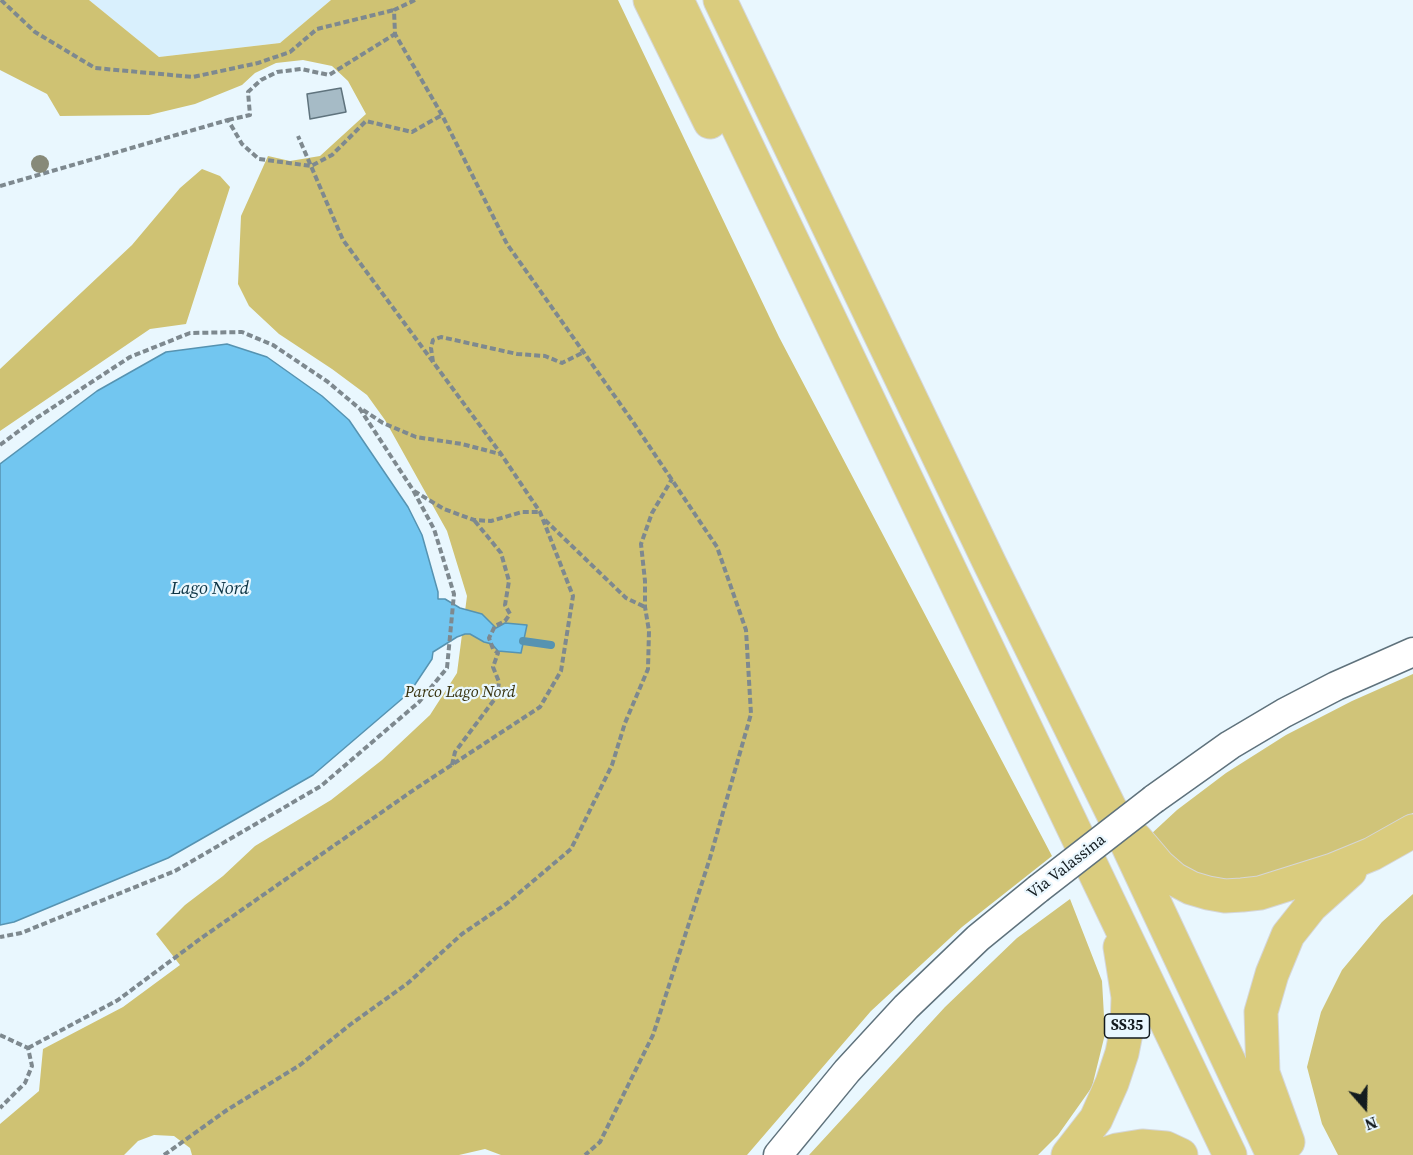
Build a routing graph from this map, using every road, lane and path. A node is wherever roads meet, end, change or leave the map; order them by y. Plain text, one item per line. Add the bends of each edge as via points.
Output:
1 (1, 0) edge
2 (415, 0) edge
3 (650, 0) edge
4 (677, 0) edge
5 (720, 0) edge
6 (394, 10) junction
7 (395, 34) junction
8 (442, 116) junction
9 (228, 120) junction
10 (298, 136) dead end
11 (311, 166) junction
12 (0, 186) edge
13 (584, 352) junction
14 (433, 362) junction
15 (859, 380) junction
16 (360, 409) junction
17 (0, 445) edge
18 (501, 454) junction
19 (672, 479) junction
20 (413, 490) junction
21 (540, 512) junction
22 (543, 518) junction
23 (474, 520) junction
24 (645, 607) junction
25 (1413, 652) edge
26 (452, 766) junction
27 (1112, 812) junction
28 (1413, 831) edge
29 (1372, 854) junction
30 (1102, 885) junction
31 (0, 937) edge
32 (0, 1035) edge
33 (28, 1048) junction
34 (0, 1108) edge
35 (164, 1155) edge
36 (585, 1155) edge
37 (778, 1155) edge
38 (1068, 1155) edge
39 (1102, 1155) edge
40 (1181, 1155) edge
41 (1230, 1155) edge
42 (1273, 1155) edge
43 (1292, 1155) edge

1 - 6 path via 35,32 95,68 193,77 258,63 290,52 317,29
2 - 6 path
3 - 15 highway via 821,349 831,362
4 - 15 highway
5 - 27 highway
6 - 7 path
7 - 8 path
7 - 9 path via 329,75 301,69 277,72 261,80 248,92 250,116
8 - 11 path via 412,132 366,121 332,155
8 - 13 path via 507,244
9 - 11 path via 242,144 259,159
9 - 12 path
10 - 11 path
11 - 14 path via 343,240
13 - 14 path via 562,363 545,356 517,354 441,337 433,340
13 - 19 path
14 - 18 path
15 - 30 highway
16 - 17 path via 273,345 242,332 190,333 130,357
16 - 18 path via 416,437
16 - 20 path
18 - 21 path
19 - 24 path via 652,513 641,544
19 - 36 path via 717,547 746,630 751,714 653,1035 600,1142
20 - 23 path via 444,509
20 - 31 path via 434,529 454,594 447,668 419,702 321,786 175,871 21,933
21 - 22 path
21 - 23 path via 491,522
22 - 24 path via 626,598
22 - 26 path via 573,596 561,670 540,707
23 - 26 path via 501,553 509,581 505,605 510,614 495,626 489,638 498,653 493,667 499,682 497,696 455,752
24 - 35 path via 648,669 624,723 612,765 571,849 506,904 462,934 408,983 300,1065
25 - 37 street, Via Valassina, bridge via 1336,686 1230,745 1038,889 978,938 906,1007
26 - 33 path via 405,795 118,1000
27 - 29 highway via 1174,879 1217,894 1260,893
27 - 42 highway
28 - 29 highway
29 - 43 highway via 1311,906 1288,935 1262,1011 1263,1073
30 - 38 highway, SS35 via 1123,958 1127,1028 1113,1083 1096,1119
30 - 41 highway
32 - 33 path
33 - 34 path via 32,1066 25,1083
39 - 40 highway via 1142,1146 1166,1148

